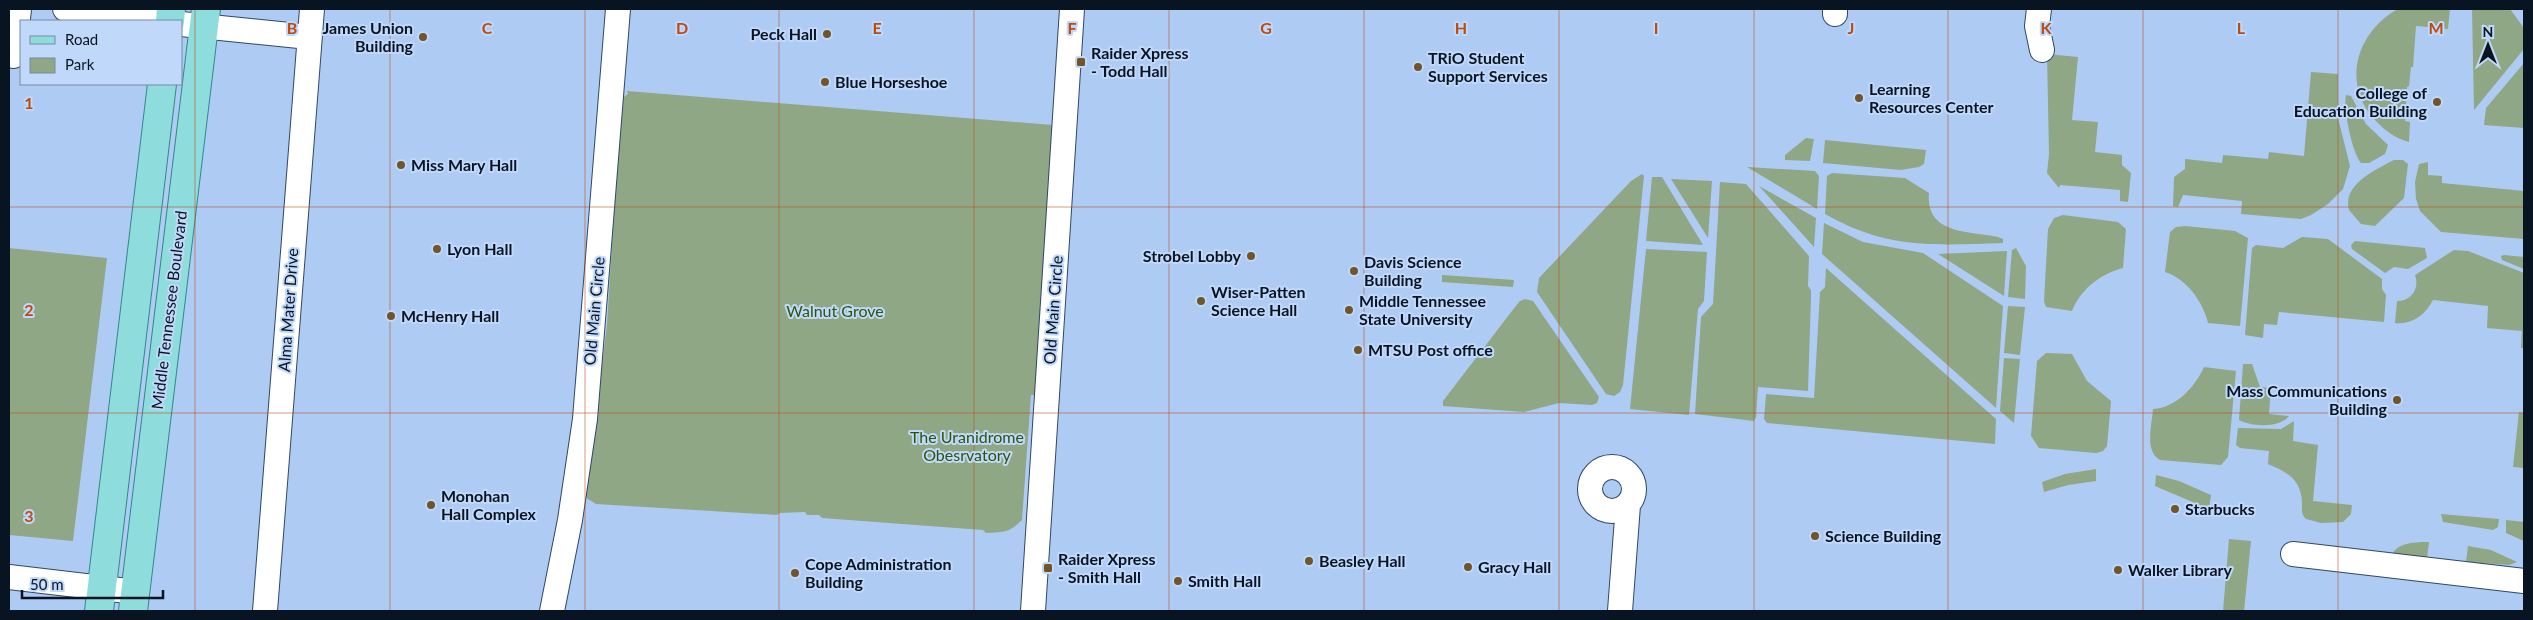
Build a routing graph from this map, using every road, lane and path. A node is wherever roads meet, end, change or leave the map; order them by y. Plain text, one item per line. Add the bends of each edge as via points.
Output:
1 (19, 9) edge
2 (66, 9) edge
3 (312, 9) edge
4 (618, 9) edge
5 (1072, 9) edge
6 (2039, 9) edge
7 (152, 20) edge
8 (197, 20) edge
9 (309, 37) junction
10 (2042, 50) dead end
11 (14, 56) dead end
12 (162, 85) edge
13 (1628, 505) dead end
14 (2293, 554) dead end
15 (9, 577) edge
16 (2524, 581) edge
17 (100, 599) edge
18 (134, 601) edge
19 (265, 611) edge
20 (552, 611) edge
21 (1033, 611) edge
22 (1620, 611) edge

1 - 11 street
2 - 7 street
3 - 9 street, Alma Mater Drive
4 - 20 street, Old Main Circle via 584,419 570,520
5 - 21 street, Old Main Circle
6 - 10 street
8 - 9 street
8 - 18 main road, Middle Tennessee Boulevard
9 - 19 street, Alma Mater Drive
12 - 17 main road, Middle Tennessee Boulevard
13 - 22 street
14 - 16 street
15 - 17 street
17 - 18 street

